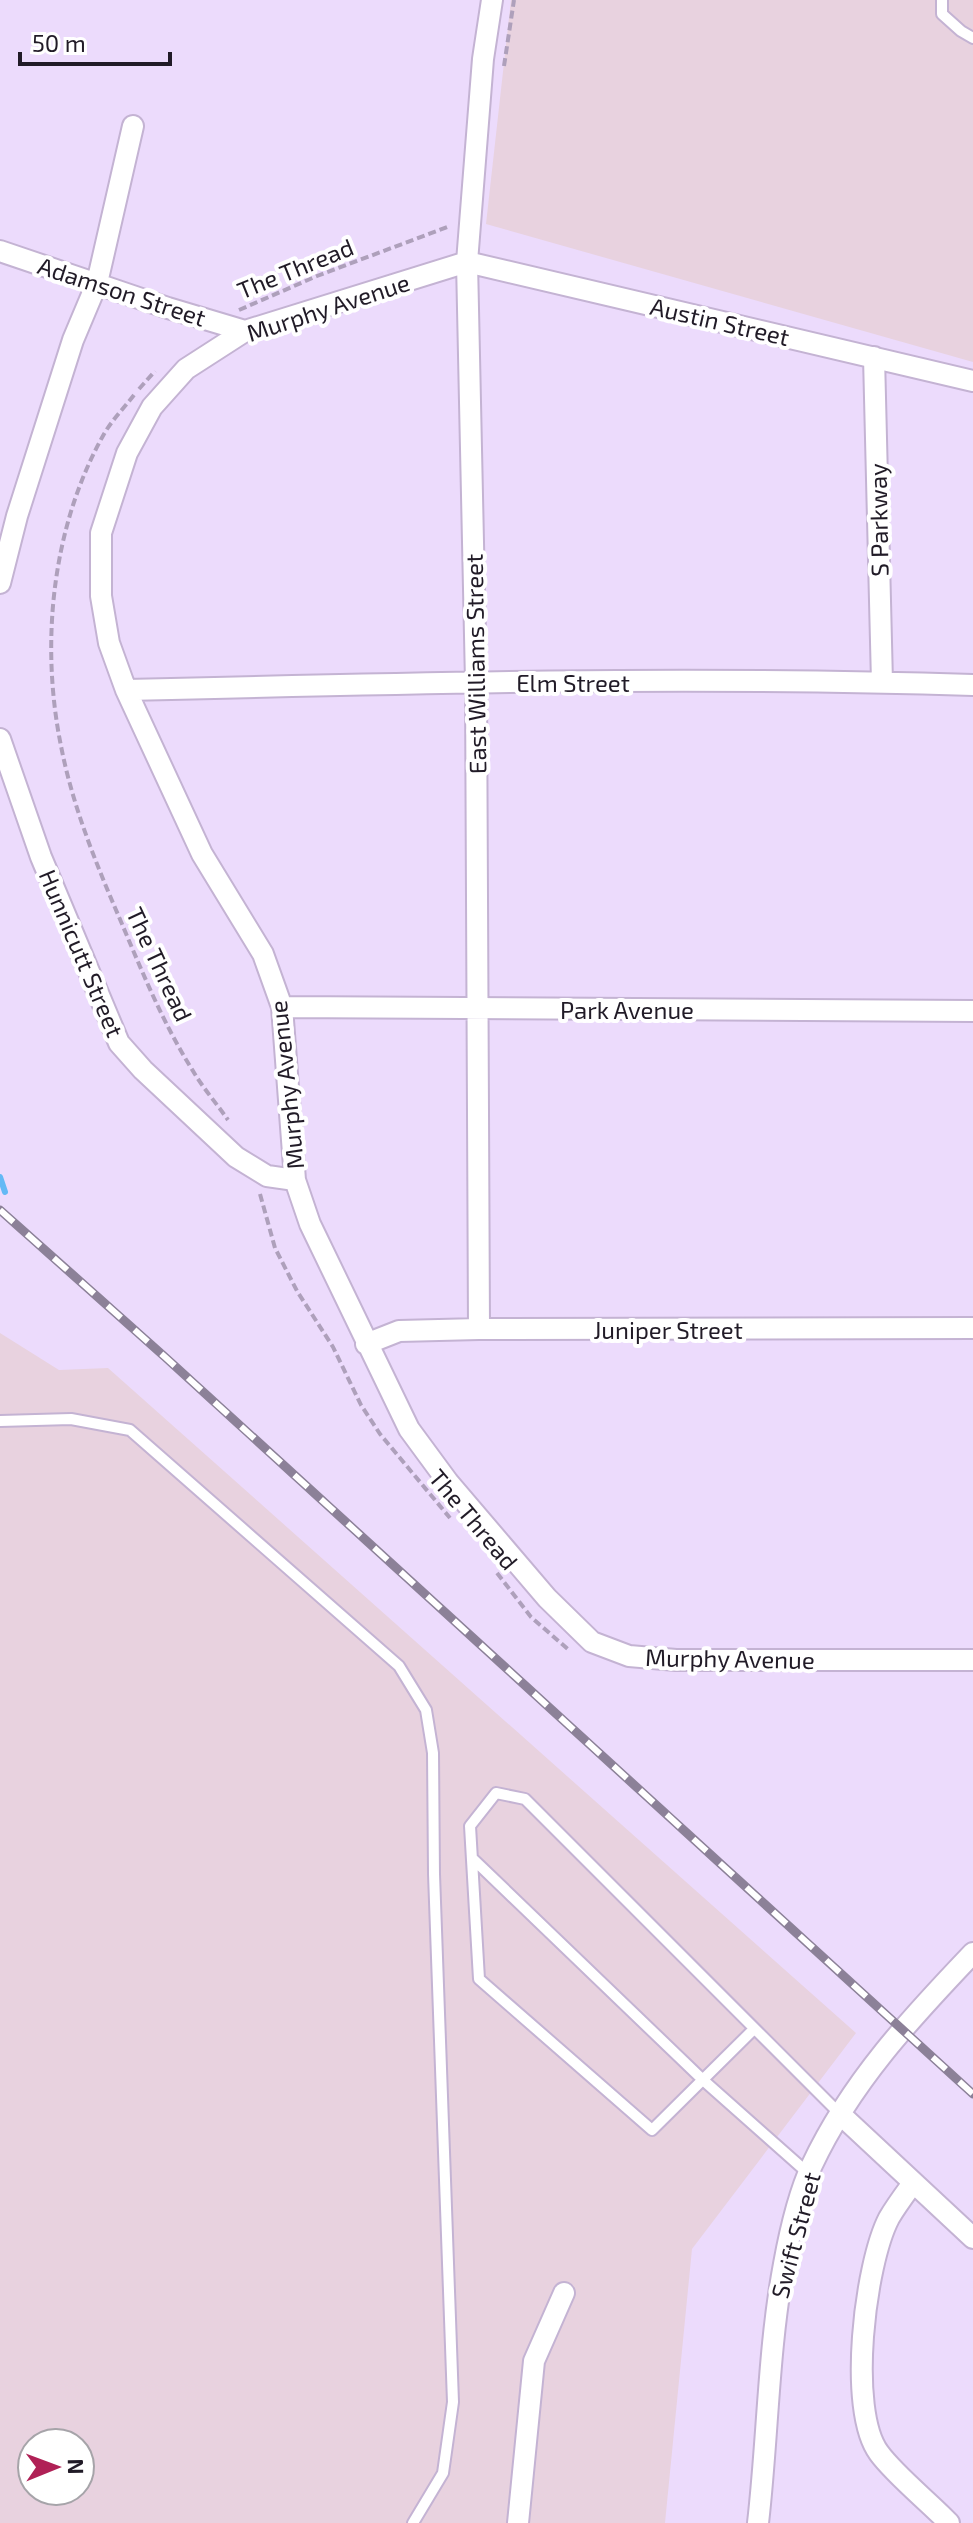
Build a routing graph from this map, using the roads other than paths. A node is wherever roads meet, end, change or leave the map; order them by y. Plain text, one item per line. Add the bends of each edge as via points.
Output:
1 (492, 0) edge
2 (942, 0) edge
3 (973, 38) edge
4 (133, 126) dead end
5 (0, 251) edge
6 (467, 262) junction
7 (97, 283) junction
8 (245, 331) junction
9 (874, 357) junction
10 (973, 381) edge
11 (0, 583) edge
12 (476, 682) junction
13 (882, 682) junction
14 (973, 685) edge
15 (126, 690) junction
16 (0, 739) edge
17 (282, 1007) junction
18 (480, 1008) junction
19 (973, 1011) edge
20 (295, 1180) junction
21 (973, 1328) edge
22 (479, 1329) junction
23 (366, 1344) junction
24 (0, 1421) edge
25 (973, 1660) edge
26 (472, 1858) junction
27 (973, 1953) edge
28 (754, 2029) junction
29 (703, 2080) junction
30 (840, 2114) junction
31 (809, 2174) junction
32 (913, 2183) junction
33 (973, 2238) edge
34 (564, 2293) dead end
35 (413, 2523) edge
36 (518, 2523) edge
37 (758, 2523) edge
38 (949, 2523) edge

1 - 6 street, East Williams Street
2 - 3 lane via 942,14
4 - 7 street
5 - 7 street, Adamson Street
6 - 8 street, Murphy Avenue
6 - 9 street, Austin Street
6 - 12 street, East Williams Street
7 - 8 street, Adamson Street
7 - 11 street via 73,340
8 - 15 street, Murphy Avenue via 186,369 152,407 127,453 101,533 101,596 109,643
9 - 10 street, Austin Street
9 - 13 street, S Parkway
12 - 13 street, Elm Street
12 - 15 street, Elm Street
12 - 18 street, East Williams Street
13 - 14 street, Elm Street
15 - 17 street, Murphy Avenue via 202,854 263,954
16 - 20 street, Hunnicutt Street via 41,857 119,1043 236,1157 267,1176
17 - 18 street, Park Avenue
17 - 20 street, Murphy Avenue
18 - 19 street, Park Avenue
18 - 22 street, East Williams Street
20 - 23 street, Murphy Avenue
21 - 22 street, Juniper Street
22 - 23 street, Juniper Street via 399,1331
23 - 25 street, Murphy Avenue via 409,1429 440,1471 547,1598 592,1642 629,1656 676,1660
24 - 35 lane via 71,1419 130,1430 399,1666 426,1710 433,1753 453,2402 443,2473
26 - 28 lane via 470,1826 496,1793 525,1799
26 - 29 lane
26 - 29 lane via 479,1979 652,2130
27 - 30 street, Swift Street via 901,2028
28 - 29 lane
28 - 30 lane
29 - 31 lane
30 - 31 street, Swift Street
30 - 32 street
31 - 37 street, Swift Street via 790,2232 774,2318
32 - 33 street
32 - 38 street via 888,2219 877,2252 861,2364 864,2415 878,2452
34 - 36 street via 534,2361

